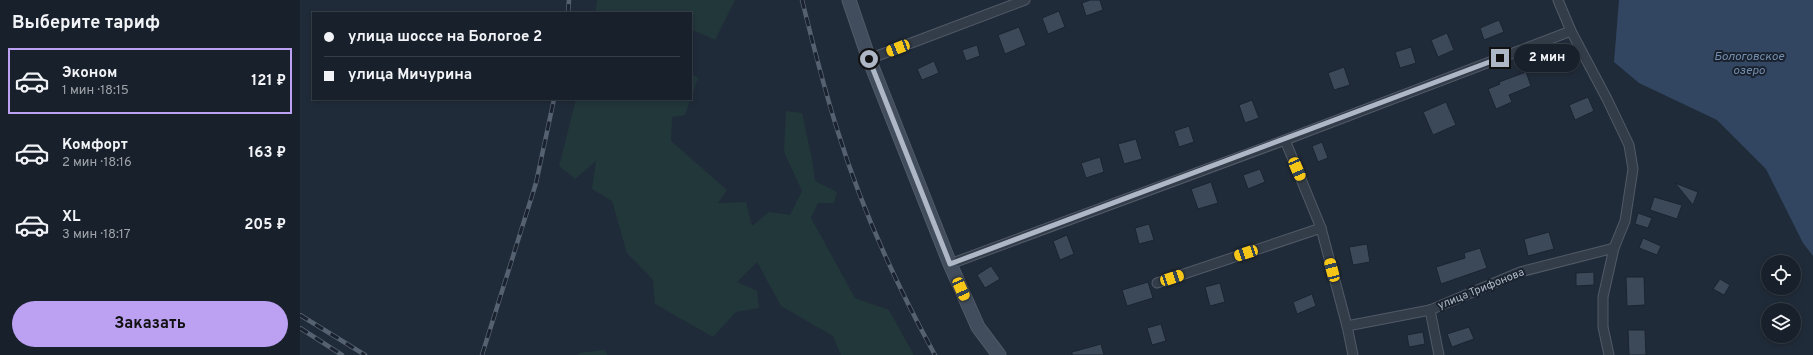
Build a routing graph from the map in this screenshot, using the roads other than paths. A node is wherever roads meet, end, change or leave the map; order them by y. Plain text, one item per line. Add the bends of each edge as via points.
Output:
1 (850, 0) edge
2 (1024, 0) edge
3 (1558, 0) edge
4 (1571, 31) junction
5 (869, 59) junction
6 (1285, 140) junction
7 (1321, 228) junction
8 (1614, 248) junction
9 (950, 264) junction
10 (1157, 283) dead end
11 (1430, 310) junction
12 (1347, 326) junction
13 (999, 355) edge
14 (1353, 355) edge
15 (1439, 355) edge
16 (1609, 355) edge

1 - 5 street
2 - 5 street
3 - 4 street
4 - 6 street
4 - 8 street via 1629,145 1633,169 1625,221
5 - 9 street
6 - 7 street
6 - 9 street
7 - 10 street
7 - 12 street
8 - 11 street, улица Трифонова via 1520,272
8 - 16 street via 1603,297 1603,327
9 - 13 street via 978,327
11 - 12 street, улица Трифонова
11 - 15 street
12 - 14 street

